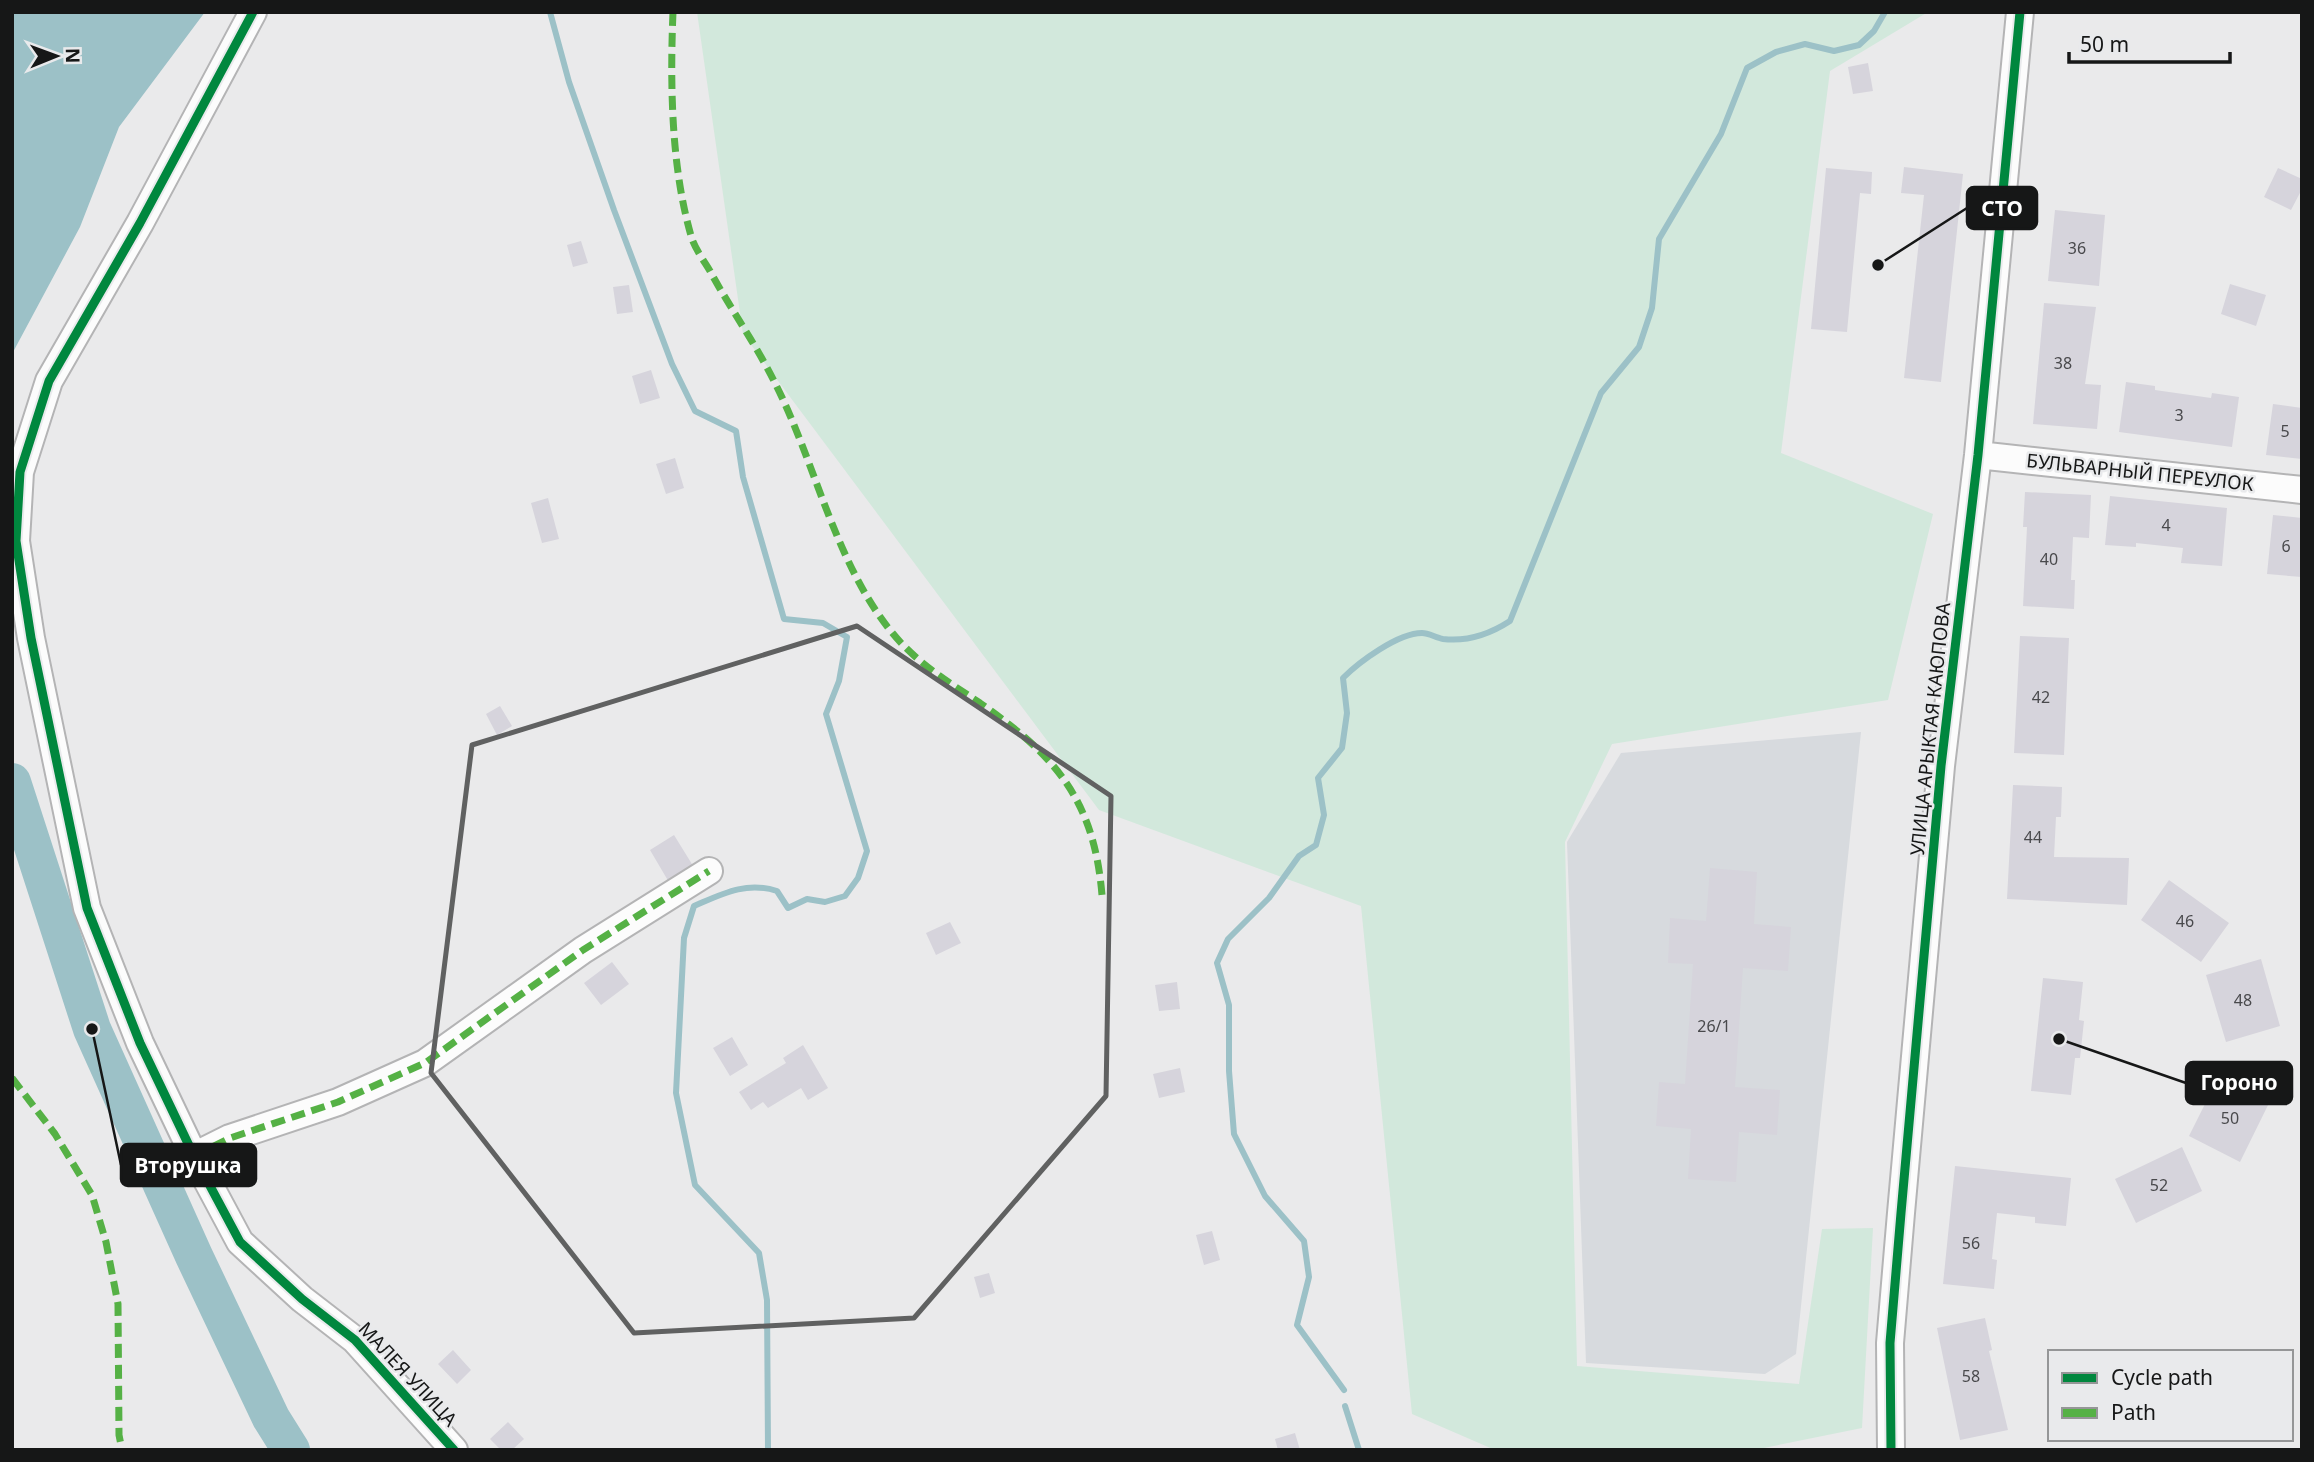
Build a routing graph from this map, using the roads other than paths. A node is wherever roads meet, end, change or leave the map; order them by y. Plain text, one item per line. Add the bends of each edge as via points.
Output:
1 (253, 12) edge
2 (2020, 12) edge
3 (1979, 455) junction
4 (2302, 490) edge
5 (709, 871) dead end
6 (194, 1156) junction
7 (454, 1450) edge
8 (1891, 1450) edge

1 - 6 street, МАЛЕЯ УЛИЦА via 141,223 49,381 20,472 16,541 31,638 87,908 141,1043
2 - 3 street, УЛИЦА АРЫКТАЯ КАЮПОВА
3 - 4 street, БУЛЬВАРНЫЙ ПЕРЕУЛОК
3 - 8 street, УЛИЦА АРЫКТАЯ КАЮПОВА via 1941,766 1901,1213 1890,1343
5 - 6 street via 583,950 425,1063 338,1102 230,1138
6 - 7 street, МАЛЕЯ УЛИЦА via 240,1242 355,1340

